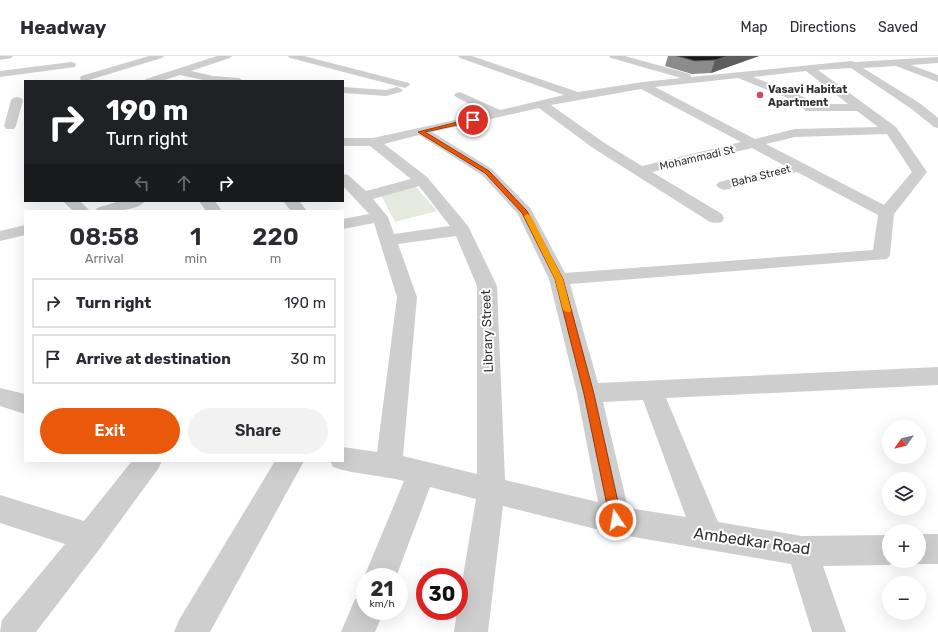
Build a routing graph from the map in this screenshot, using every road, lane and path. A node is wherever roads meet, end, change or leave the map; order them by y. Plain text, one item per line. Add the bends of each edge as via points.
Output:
1 (8, 56) edge
2 (63, 56) edge
3 (159, 56) edge
4 (228, 56) edge
5 (292, 56) edge
6 (463, 56) edge
7 (614, 56) edge
8 (0, 57) edge
9 (895, 59) edge
10 (938, 60) edge
11 (851, 64) junction
12 (71, 65) junction
13 (808, 68) junction
14 (180, 72) junction
15 (0, 74) edge
16 (743, 77) junction
17 (698, 79) junction
18 (938, 79) edge
19 (88, 80) edge
20 (153, 80) edge
21 (230, 80) edge
22 (643, 85) junction
23 (344, 90) edge
24 (460, 95) dead end
25 (577, 96) junction
26 (16, 100) edge
27 (541, 104) junction
28 (859, 107) junction
29 (500, 114) junction
30 (24, 124) edge
31 (938, 124) edge
32 (5, 127) edge
33 (891, 130) junction
34 (421, 132) junction
35 (344, 142) edge
36 (373, 142) junction
37 (754, 144) junction
38 (798, 167) junction
39 (639, 171) junction
40 (344, 179) edge
41 (422, 180) junction
42 (724, 185) dead end
43 (363, 197) junction
44 (72, 202) edge
45 (134, 202) edge
46 (292, 202) edge
47 (81, 210) edge
48 (106, 210) edge
49 (298, 210) edge
50 (886, 213) junction
51 (380, 217) junction
52 (716, 218) dead end
53 (344, 224) edge
54 (24, 230) edge
55 (462, 230) junction
56 (0, 236) edge
57 (389, 240) junction
58 (559, 279) junction
59 (938, 376) edge
60 (651, 390) junction
61 (589, 394) junction
62 (0, 397) edge
63 (24, 404) edge
64 (344, 459) edge
65 (147, 462) edge
66 (289, 462) edge
67 (389, 465) junction
68 (420, 474) junction
69 (491, 491) junction
70 (0, 509) edge
71 (616, 520) junction
72 (708, 535) junction
73 (90, 537) junction
74 (926, 549) edge
75 (938, 549) edge
76 (882, 550) edge
77 (802, 551) junction
78 (383, 568) edge
79 (363, 620) edge
80 (14, 632) edge
81 (191, 632) edge
82 (358, 632) edge
83 (471, 632) edge
84 (828, 632) edge

1 - 8 street
2 - 12 street
3 - 19 street
4 - 14 street
5 - 23 street via 405,85 386,93
6 - 25 street
7 - 17 street
9 - 10 street
9 - 11 street
9 - 18 street
11 - 13 street
11 - 31 street via 917,107
12 - 15 street
12 - 19 street
13 - 16 street
13 - 28 street
14 - 20 street
14 - 21 street
16 - 17 street
16 - 17 street via 714,85
16 - 28 street via 810,106
17 - 22 street
22 - 25 street
22 - 37 street
24 - 29 street
25 - 27 street
26 - 32 street
27 - 29 street
27 - 39 street via 598,146
28 - 33 street
29 - 34 street
30 - 32 street
33 - 37 street, Mohammadi St via 795,133
33 - 50 street via 920,172
34 - 36 street
34 - 58 street via 487,172 520,206
35 - 36 street
36 - 41 street, Library Street
37 - 38 street
37 - 39 street, Mohammadi St
38 - 42 street, Baha Street
38 - 50 street
39 - 52 street
40 - 43 street
41 - 43 street
41 - 55 street, Library Street
43 - 51 street
44 - 47 street
45 - 48 street
46 - 49 street
50 - 58 street via 881,255
51 - 53 street
51 - 57 street
54 - 56 street
55 - 57 street
55 - 69 street, Library Street via 487,286
57 - 67 street via 407,297
58 - 61 street
59 - 60 street
60 - 61 street
60 - 72 street
61 - 71 street
62 - 63 street
64 - 67 street, Ambedkar Road
65 - 73 street
66 - 81 street
67 - 68 street, Ambedkar Road
68 - 69 street, Ambedkar Road
68 - 78 street
69 - 71 street, Ambedkar Road
69 - 83 street, Library Street
70 - 73 street
71 - 72 street, Ambedkar Road
72 - 77 street, Ambedkar Road
73 - 80 street
74 - 75 street
76 - 77 street, Ambedkar Road
77 - 84 street
79 - 82 street

